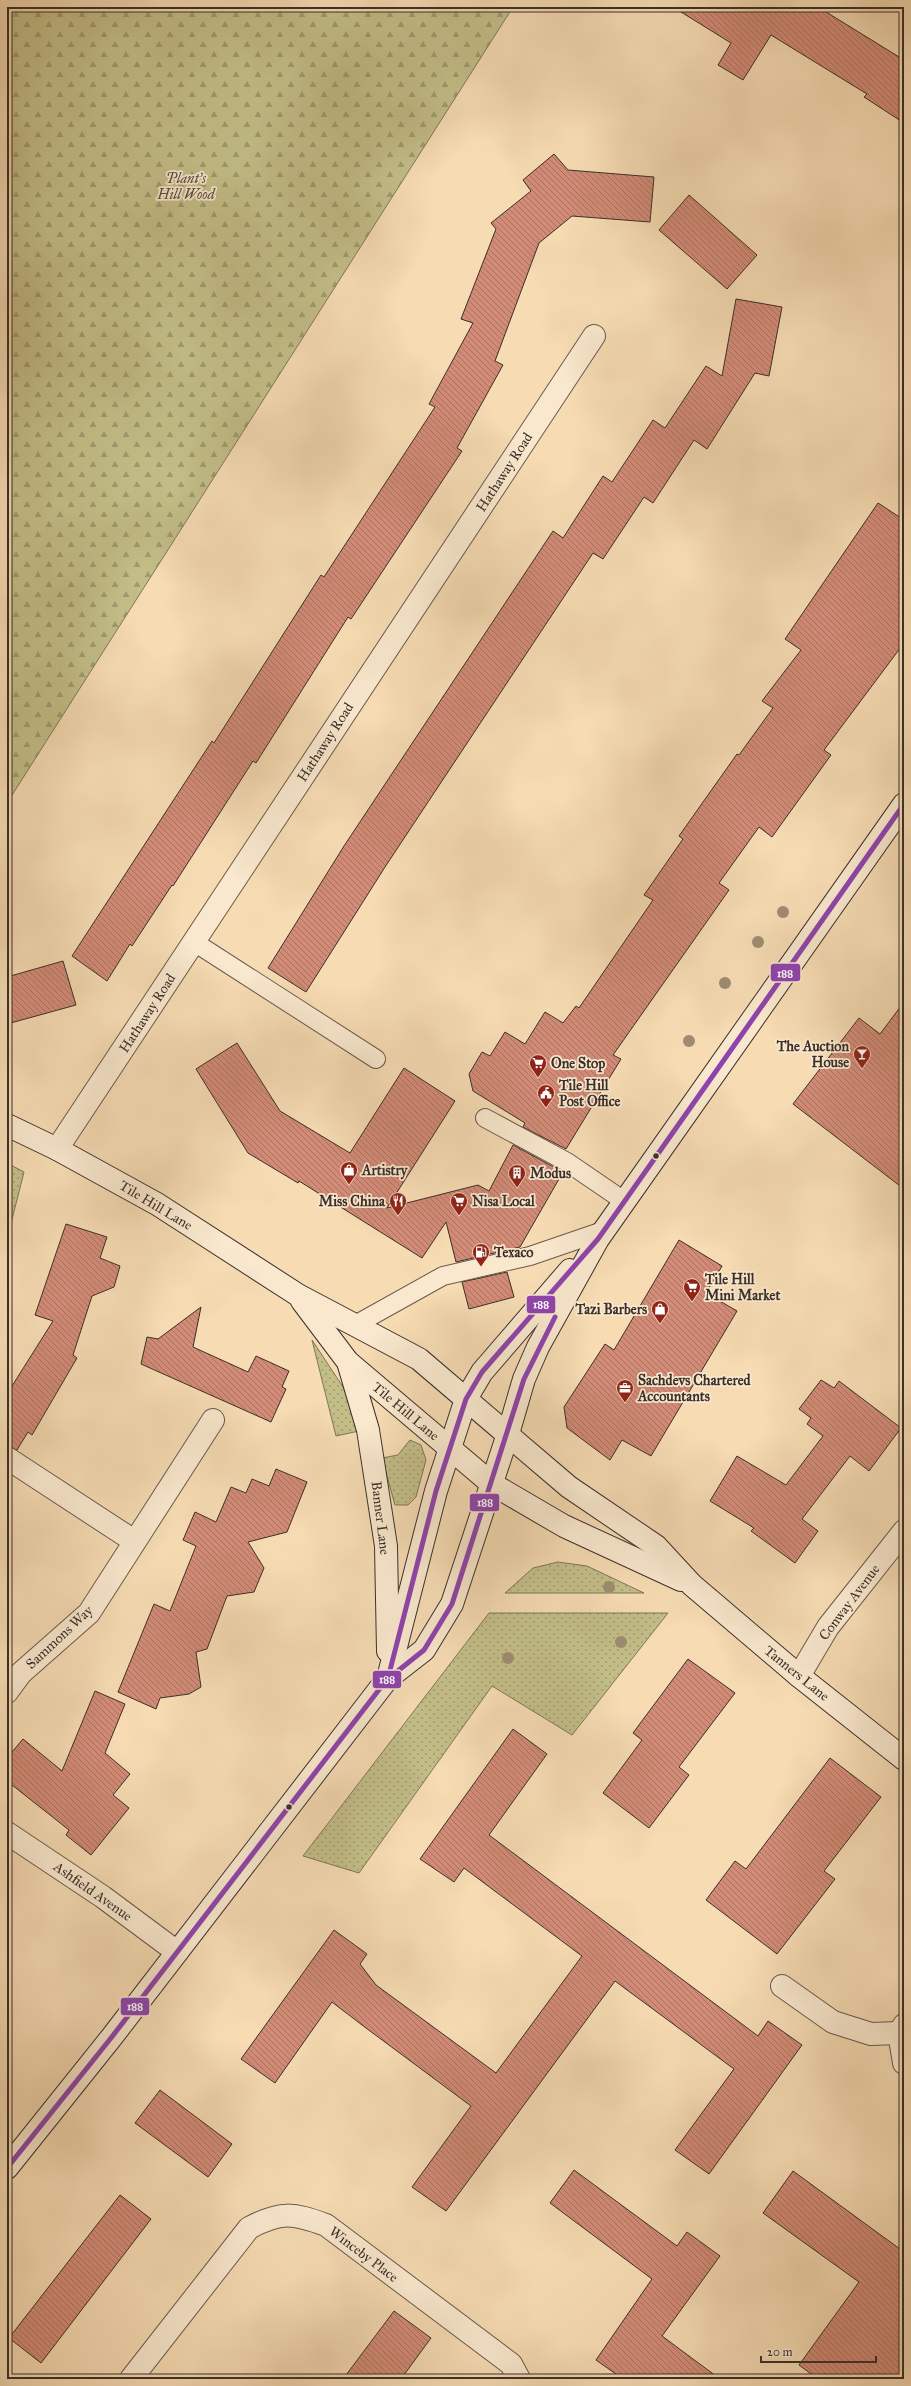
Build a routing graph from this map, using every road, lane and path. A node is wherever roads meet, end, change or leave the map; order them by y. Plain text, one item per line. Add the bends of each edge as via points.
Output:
1 (594, 336) dead end
2 (904, 804) edge
3 (194, 942) junction
4 (376, 1059) dead end
5 (485, 1118) dead end
6 (7, 1126) edge
7 (58, 1149) junction
8 (624, 1201) junction
9 (600, 1235) junction
10 (298, 1295) junction
11 (354, 1325) junction
12 (348, 1362) junction
13 (466, 1399) junction
14 (213, 1420) dead end
15 (508, 1434) junction
16 (450, 1448) junction
17 (7, 1458) edge
18 (492, 1484) junction
19 (904, 1531) edge
20 (134, 1541) junction
21 (692, 1585) junction
22 (799, 1676) junction
23 (388, 1678) junction
24 (7, 1692) edge
25 (904, 1759) edge
26 (7, 1833) edge
27 (177, 1952) junction
28 (782, 1986) dead end
29 (902, 2029) edge
30 (904, 2063) edge
31 (7, 2168) edge
32 (131, 2379) edge
33 (519, 2379) edge

1 - 3 street, Hathaway Road
2 - 8 street
3 - 4 lane
3 - 7 street, Hathaway Road
5 - 8 lane via 568,1162
6 - 7 street, Tile Hill Lane
7 - 10 street, Tile Hill Lane via 158,1204
8 - 9 street
9 - 11 lane via 530,1256 443,1276
9 - 13 street via 482,1372
9 - 15 street via 538,1347 524,1379
10 - 11 street, Tile Hill Lane
10 - 12 street, Tile Hill Lane
11 - 13 street, Tile Hill Lane via 419,1359
12 - 16 street, Tile Hill Lane
12 - 23 street, Banner Lane via 368,1430 386,1546
13 - 15 street, Tile Hill Lane
13 - 16 street
14 - 20 street, Sammons Way
15 - 18 street
15 - 21 street, Tanners Lane via 569,1487 656,1546
16 - 18 street, Tile Hill Lane
16 - 23 street via 436,1491
17 - 20 street
18 - 21 street, Tanners Lane via 564,1526
18 - 23 street via 452,1604 424,1650
19 - 22 street, Conway Avenue via 828,1627
20 - 24 street, Sammons Way via 89,1613 21,1673
21 - 22 street, Tanners Lane
22 - 25 street, Tanners Lane
23 - 27 street
26 - 27 street, Ashfield Avenue via 107,1900
27 - 31 street
28 - 29 street via 833,2022 871,2034
29 - 30 street
32 - 33 street, Winceby Place via 249,2228 269,2217 298,2215 326,2225 511,2364

